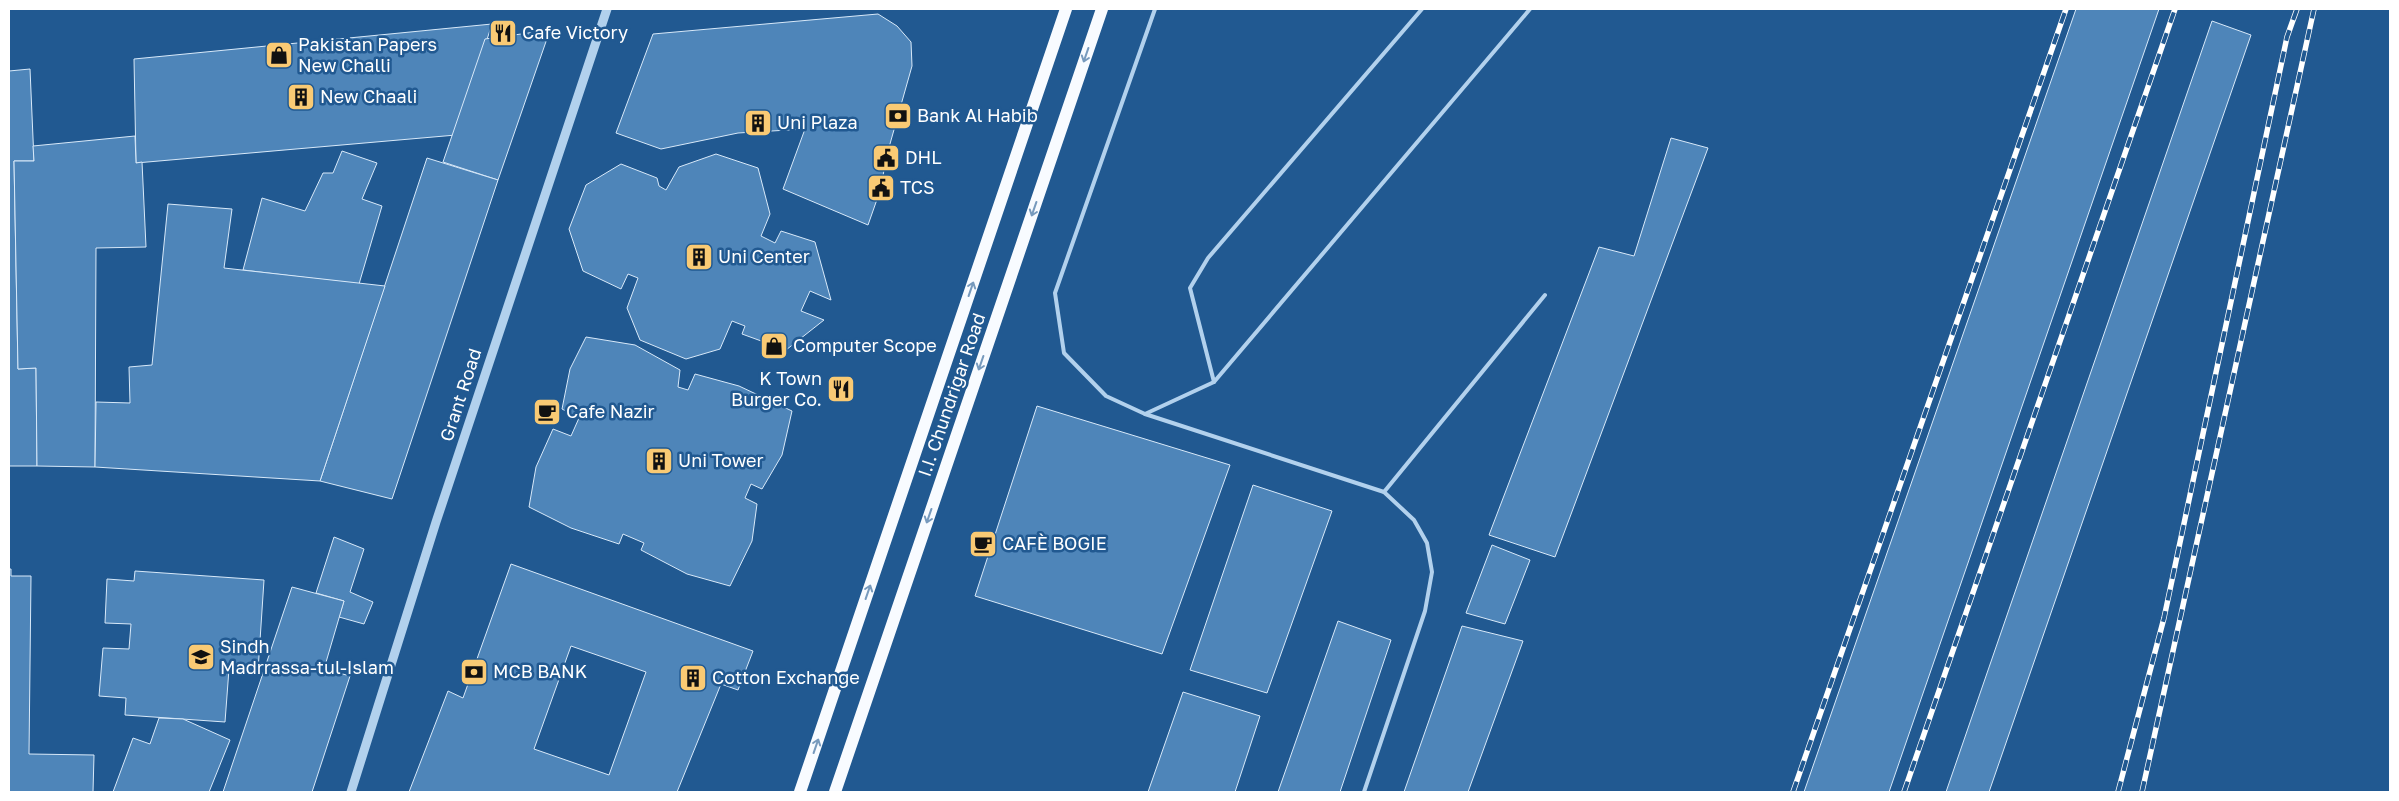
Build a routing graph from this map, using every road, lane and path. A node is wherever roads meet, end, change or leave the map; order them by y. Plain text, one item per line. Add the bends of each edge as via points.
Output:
1 (607, 9) edge
2 (1066, 9) edge
3 (1102, 9) edge
4 (1156, 9) edge
5 (1422, 9) edge
6 (1530, 9) edge
7 (1545, 295) dead end
8 (1214, 382) junction
9 (1145, 414) junction
10 (1384, 492) junction
11 (351, 792) edge
12 (800, 792) edge
13 (835, 792) edge
14 (1364, 792) edge

1 - 11 street, Grant Road via 436,522
12 -> 2 main road, I.I. Chundrigar Road
3 -> 13 main road, I.I. Chundrigar Road
4 - 9 lane via 1055,293 1064,353 1106,396
5 - 8 lane via 1208,258 1190,288
6 - 8 lane
7 - 10 lane
8 - 9 lane
9 - 10 lane
10 - 14 lane via 1414,520 1427,542 1432,572 1425,611

